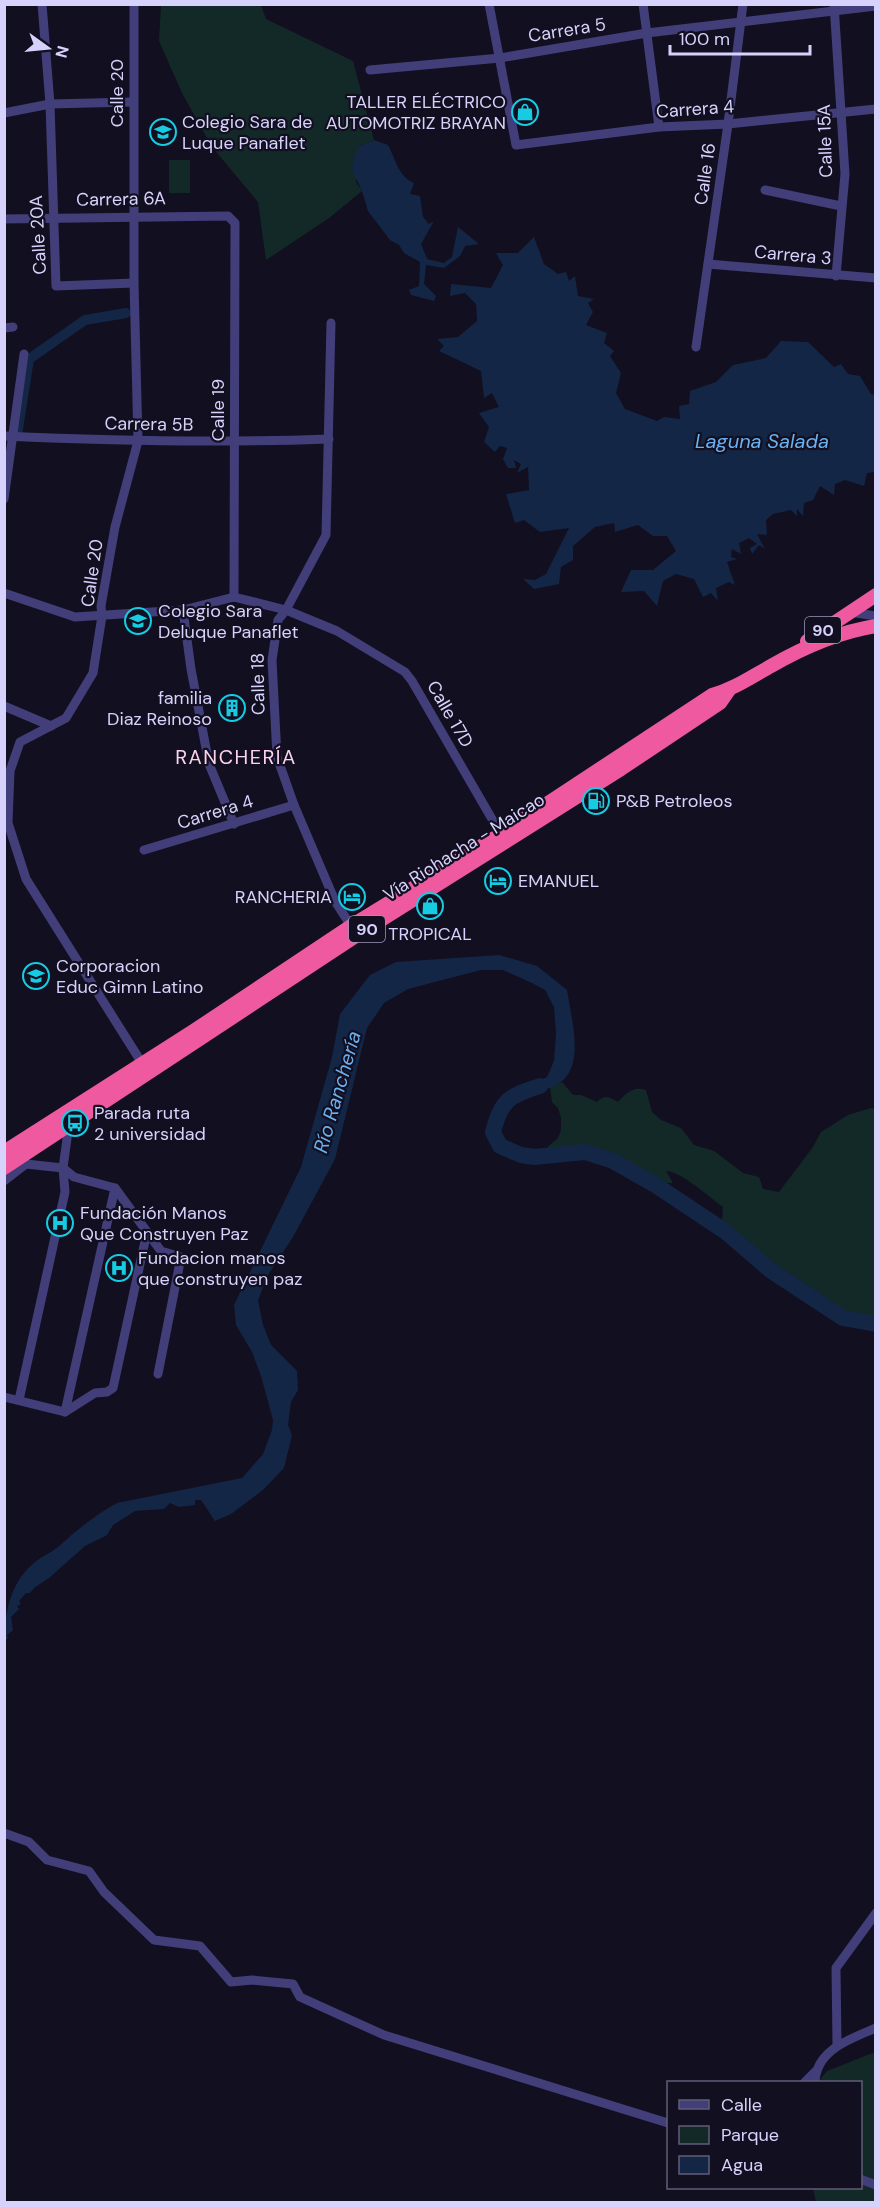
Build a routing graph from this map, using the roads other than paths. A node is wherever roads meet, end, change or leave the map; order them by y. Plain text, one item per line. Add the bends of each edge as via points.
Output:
1 (42, 4) edge
2 (134, 4) edge
3 (489, 4) edge
4 (643, 4) edge
5 (743, 4) edge
6 (876, 6) edge
7 (834, 8) edge
8 (742, 23) junction
9 (647, 33) junction
10 (500, 58) junction
11 (370, 70) dead end
12 (133, 102) junction
13 (50, 104) junction
14 (876, 109) edge
15 (4, 113) edge
16 (842, 113) junction
17 (728, 124) junction
18 (659, 128) junction
19 (765, 190) dead end
20 (842, 206) junction
21 (53, 218) junction
22 (134, 218) junction
23 (4, 219) edge
24 (235, 223) joint
25 (708, 264) junction
26 (836, 276) junction
27 (876, 278) edge
28 (134, 283) junction
29 (331, 323) dead end
30 (696, 348) dead end
31 (24, 354) dead end
32 (9, 436) edge
33 (329, 439) junction
34 (138, 441) junction
35 (235, 442) junction
36 (4, 499) edge
37 (4, 593) edge
38 (234, 597) junction
39 (874, 598) edge
40 (183, 610) junction
41 (286, 610) junction
42 (849, 612) junction
43 (102, 616) junction
44 (876, 616) edge
45 (876, 626) edge
46 (771, 666) junction
47 (4, 706) edge
48 (51, 726) junction
49 (294, 806) junction
50 (234, 824) junction
51 (503, 839) junction
52 (144, 850) dead end
53 (351, 926) junction
54 (195, 1036) junction
55 (145, 1068) junction
56 (67, 1120) junction
57 (4, 1152) edge
58 (4, 1167) edge
59 (63, 1168) junction
60 (4, 1181) edge
61 (115, 1188) junction
62 (147, 1232) junction
63 (158, 1374) dead end
64 (4, 1397) edge
65 (18, 1400) junction
66 (65, 1412) junction
67 (4, 1833) edge
68 (876, 1913) edge
69 (876, 2028) edge
70 (837, 2044) junction
71 (816, 2071) junction
72 (806, 2081) edge
73 (815, 2081) edge
74 (667, 2122) edge

1 - 13 street, Calle 20A
2 - 12 street, Calle 20
3 - 10 street
4 - 9 street
5 - 8 street, Calle 16
6 - 7 street, Carrera 5
7 - 8 street, Carrera 5
7 - 16 street, Calle 15A
8 - 9 street, Carrera 5
8 - 17 street, Calle 16
9 - 10 street, Carrera 5
9 - 18 street
10 - 11 street, Carrera 5
10 - 18 street, Carrera 4 via 516,145
12 - 13 street
12 - 22 street, Calle 20
13 - 15 street
13 - 21 street, Calle 20A
14 - 16 street, Carrera 4
16 - 17 street, Carrera 4
16 - 20 street, Calle 15A
17 - 18 street, Carrera 4
17 - 25 street, Calle 16
19 - 20 street
20 - 26 street, Calle 15A
21 - 22 street, Carrera 6A
21 - 23 street, Carrera 6A
21 - 28 street, Calle 20A via 56,286
22 - 24 street, Carrera 6A via 228,216
22 - 28 street, Calle 20
24 - 35 street, Calle 19
25 - 26 street, Carrera 3
25 - 30 street, Calle 16
26 - 27 street, Carrera 3
28 - 34 street, Calle 20
29 - 33 street, Calle 18
31 - 32 street
32 - 34 street, Carrera 5B
32 - 36 street
33 - 35 street, Carrera 5B
33 - 41 street, Calle 18 via 326,535
34 - 35 street, Carrera 5B
34 - 43 street, Calle 20 via 115,527
35 - 38 street, Calle 19
37 - 43 street via 75,617
38 - 40 street
38 - 41 street
39 - 42 highway, 90
40 - 43 street
40 - 50 street via 209,764
41 - 49 street, Calle 18 via 278,620 272,660 277,757
41 - 51 street, Calle 17D via 337,631 405,672
42 - 44 street
42 - 46 highway, 90
43 - 48 street, Calle 20 via 93,673 66,718
45 - 46 highway via 837,635
46 - 51 highway, Vía Riohacha - Maicao / 90 via 729,690 720,703
47 - 48 street
48 - 55 street, Calle 20 via 20,742 10,771 8,823 26,879
49 - 50 street, Carrera 4
49 - 53 street, Calle 18 via 335,901
50 - 52 street, Carrera 4
51 - 53 highway, Vía Riohacha - Maicao / 90
51 - 54 highway, Vía Riohacha - Maicao / 90
53 - 54 highway, Vía Riohacha - Maicao / 90
54 - 55 highway, Vía Riohacha - Maicao / 90
55 - 56 highway, Vía Riohacha - Maicao / 90
56 - 57 highway, Vía Riohacha - Maicao / 90
56 - 58 highway, Vía Riohacha - Maicao / 90
56 - 59 street
59 - 60 street via 26,1164
59 - 61 street via 74,1178
59 - 65 street via 65,1192
61 - 62 street
61 - 66 street
62 - 63 street via 161,1251 181,1257
62 - 66 street via 113,1388 95,1393
64 - 65 street
65 - 66 street
67 - 74 street via 29,1842 47,1860 89,1871 104,1892 154,1940 200,1946 231,1982 293,1984 300,1998 384,2035
68 - 70 street via 836,1968
69 - 70 street
70 - 71 street
71 - 72 street
71 - 73 street

